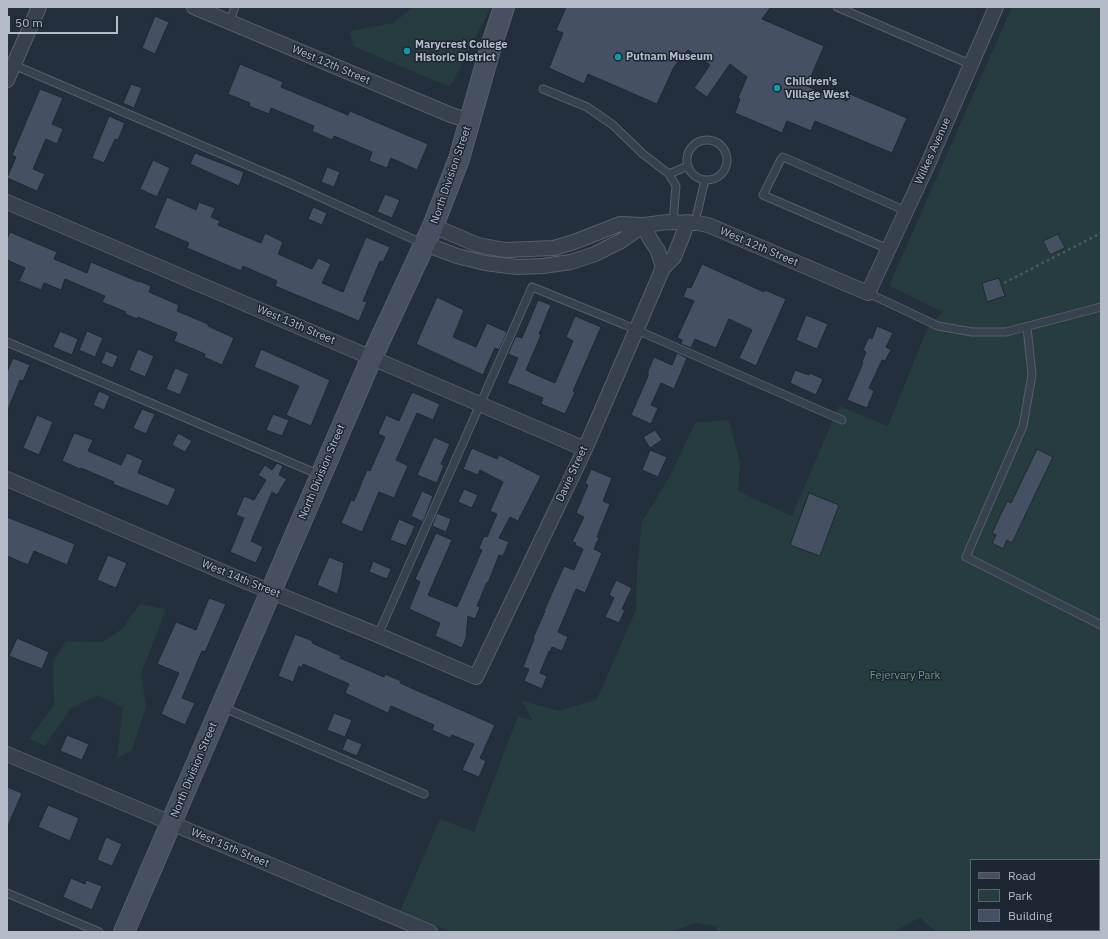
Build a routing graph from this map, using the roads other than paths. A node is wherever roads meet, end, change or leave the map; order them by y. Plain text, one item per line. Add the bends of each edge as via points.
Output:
1 (39, 7) edge
2 (194, 7) edge
3 (235, 7) edge
4 (504, 7) edge
5 (837, 7) edge
6 (996, 7) edge
7 (229, 23) junction
8 (970, 64) junction
9 (14, 65) junction
10 (7, 80) edge
11 (543, 89) dead end
12 (470, 121) junction
13 (688, 166) junction
14 (670, 174) junction
15 (705, 180) junction
16 (7, 202) edge
17 (906, 211) junction
18 (673, 222) junction
19 (692, 222) junction
20 (644, 225) junction
21 (429, 235) junction
22 (888, 249) junction
23 (663, 268) junction
24 (868, 293) junction
25 (1101, 307) edge
26 (1027, 328) junction
27 (636, 330) junction
28 (7, 342) edge
29 (372, 358) junction
30 (481, 404) junction
31 (842, 420) dead end
32 (584, 448) junction
33 (321, 475) junction
34 (7, 479) edge
35 (272, 591) junction
36 (1101, 625) edge
37 (378, 635) junction
38 (476, 677) joint
39 (222, 706) junction
40 (7, 754) edge
41 (424, 794) dead end
42 (171, 823) junction
43 (7, 893) edge
44 (99, 932) edge
45 (124, 932) edge
46 (430, 932) edge

1 - 9 street
2 - 7 street, West 12th Street
3 - 7 lane
4 - 12 main road, North Division Street
5 - 8 lane
6 - 8 street, Wilkes Avenue
7 - 12 street, West 12th Street
8 - 17 street, Wilkes Avenue
9 - 10 street
9 - 21 lane via 289,183
11 - 14 lane via 587,107 613,125 643,154
12 - 21 main road, North Division Street via 459,159
13 - 14 lane
13 - 15 lane via 694,174
13 - 15 lane via 687,157 693,145 706,139 719,143 727,154 726,167 718,177
14 - 18 lane via 676,186
15 - 19 lane
16 - 29 street, West 13th Street
17 - 22 street, Wilkes Avenue
17 - 22 lane via 783,157 763,195
18 - 19 street, West 12th Street
18 - 20 street, West 12th Street
19 - 23 street, Davie Street via 674,257
19 - 24 street, West 12th Street via 708,225
20 - 21 street, West 12th Street via 620,224 554,248 505,250
20 - 21 street, West 12th Street via 621,241 595,254 571,262 543,266 517,267 457,256
20 - 23 street via 658,251
21 - 29 main road, North Division Street
22 - 24 street, Wilkes Avenue
23 - 27 street, Davie Street
24 - 26 lane via 938,326 972,332 1006,332
25 - 26 lane
26 - 36 lane via 1032,375 1023,426 966,557
27 - 30 lane via 532,287
27 - 31 lane
27 - 32 street, Davie Street
28 - 33 lane
29 - 30 street, West 13th Street
29 - 33 main road, North Division Street
30 - 32 street, West 13th Street
30 - 37 lane
32 - 38 street, Davie Street
33 - 35 main road, North Division Street
34 - 35 street, West 14th Street
35 - 37 street, West 14th Street
35 - 39 main road, North Division Street
37 - 38 street, West 14th Street
39 - 41 lane
39 - 42 main road, North Division Street
40 - 42 street, West 15th Street
42 - 45 main road, North Division Street
42 - 46 street, West 15th Street
43 - 44 lane

